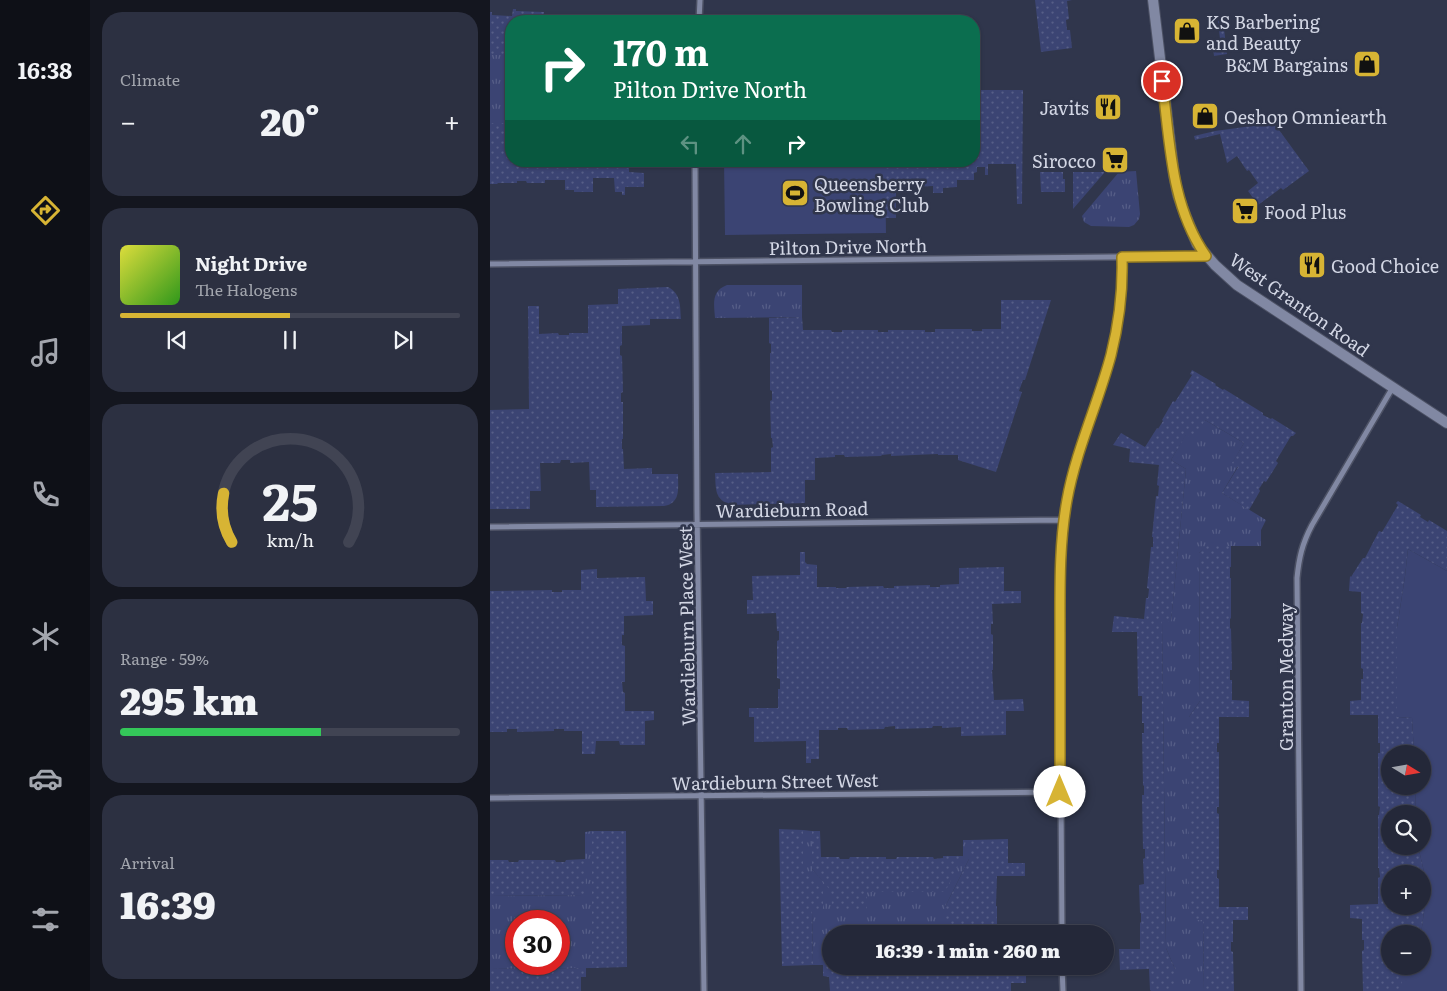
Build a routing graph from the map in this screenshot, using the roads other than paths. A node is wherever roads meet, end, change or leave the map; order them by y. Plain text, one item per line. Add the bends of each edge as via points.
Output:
1 (700, 0) edge
2 (1153, 0) edge
3 (699, 15) edge
4 (695, 167) edge
5 (1206, 256) junction
6 (1122, 257) junction
7 (696, 261) junction
8 (490, 264) edge
9 (1393, 387) junction
10 (1447, 423) edge
11 (1064, 520) junction
12 (698, 524) junction
13 (490, 527) edge
14 (1060, 792) junction
15 (702, 796) junction
16 (490, 798) edge
17 (1062, 925) edge
18 (1062, 975) edge
19 (704, 991) edge
20 (1062, 991) edge
21 (1301, 991) edge

1 - 3 street
2 - 5 street, West Granton Road via 1174,175 1184,212 1197,244
4 - 7 street, Wardieburn Place West
5 - 6 street, Pilton Drive North
5 - 9 street, West Granton Road via 1237,285
6 - 7 street, Pilton Drive North
6 - 11 street via 1116,335 1073,474
7 - 8 street, Pilton Drive North
7 - 12 street, Wardieburn Place West
9 - 10 street, West Granton Road
9 - 21 street, Granton Medway via 1312,525 1299,558
11 - 12 street, Wardieburn Road
11 - 14 street via 1060,560
12 - 13 street, Wardieburn Road
12 - 15 street, Wardieburn Place West
14 - 15 street, Wardieburn Street West
14 - 17 street
15 - 16 street, Wardieburn Street West
15 - 19 street, Wardieburn Place West
18 - 20 street

